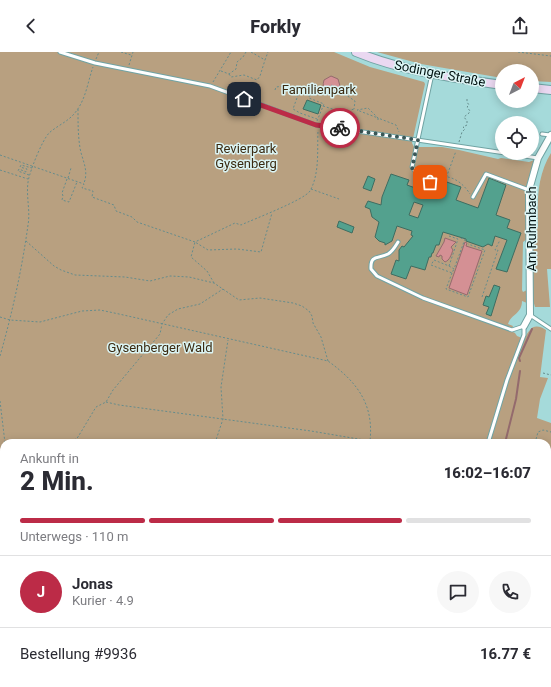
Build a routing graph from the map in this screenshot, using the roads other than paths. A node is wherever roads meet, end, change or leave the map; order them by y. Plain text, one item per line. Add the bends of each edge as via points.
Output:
1 (60, 52) edge
2 (75, 52) edge
3 (356, 52) edge
4 (73, 56) junction
5 (432, 74) junction
6 (495, 84) edge
7 (539, 89) edge
8 (551, 90) edge
9 (542, 134) dead end
10 (551, 135) edge
11 (418, 140) junction
12 (495, 152) edge
13 (539, 156) edge
14 (537, 160) edge
15 (430, 182) road end
16 (529, 190) junction
17 (473, 197) road end
18 (398, 242) dead end
19 (530, 315) junction
20 (524, 326) junction
21 (551, 329) edge
22 (489, 439) edge

1 - 4 lane
2 - 4 lane
3 - 5 main road, Sodinger Straße
4 - 11 lane via 94,63 210,86 317,125
5 - 6 main road, Sodinger Straße
5 - 11 lane
7 - 8 main road
9 - 10 lane
10 - 13 street, Am Ruhmbach
11 - 12 lane
11 - 15 lane via 412,168 420,178
14 - 16 street, Am Ruhmbach
16 - 17 lane via 486,174
16 - 19 street, Am Ruhmbach
18 - 20 lane via 391,252 372,260 371,269 377,276 423,298 512,330
19 - 20 street, Am Ruhmbach
19 - 21 lane
20 - 22 lane via 524,335

